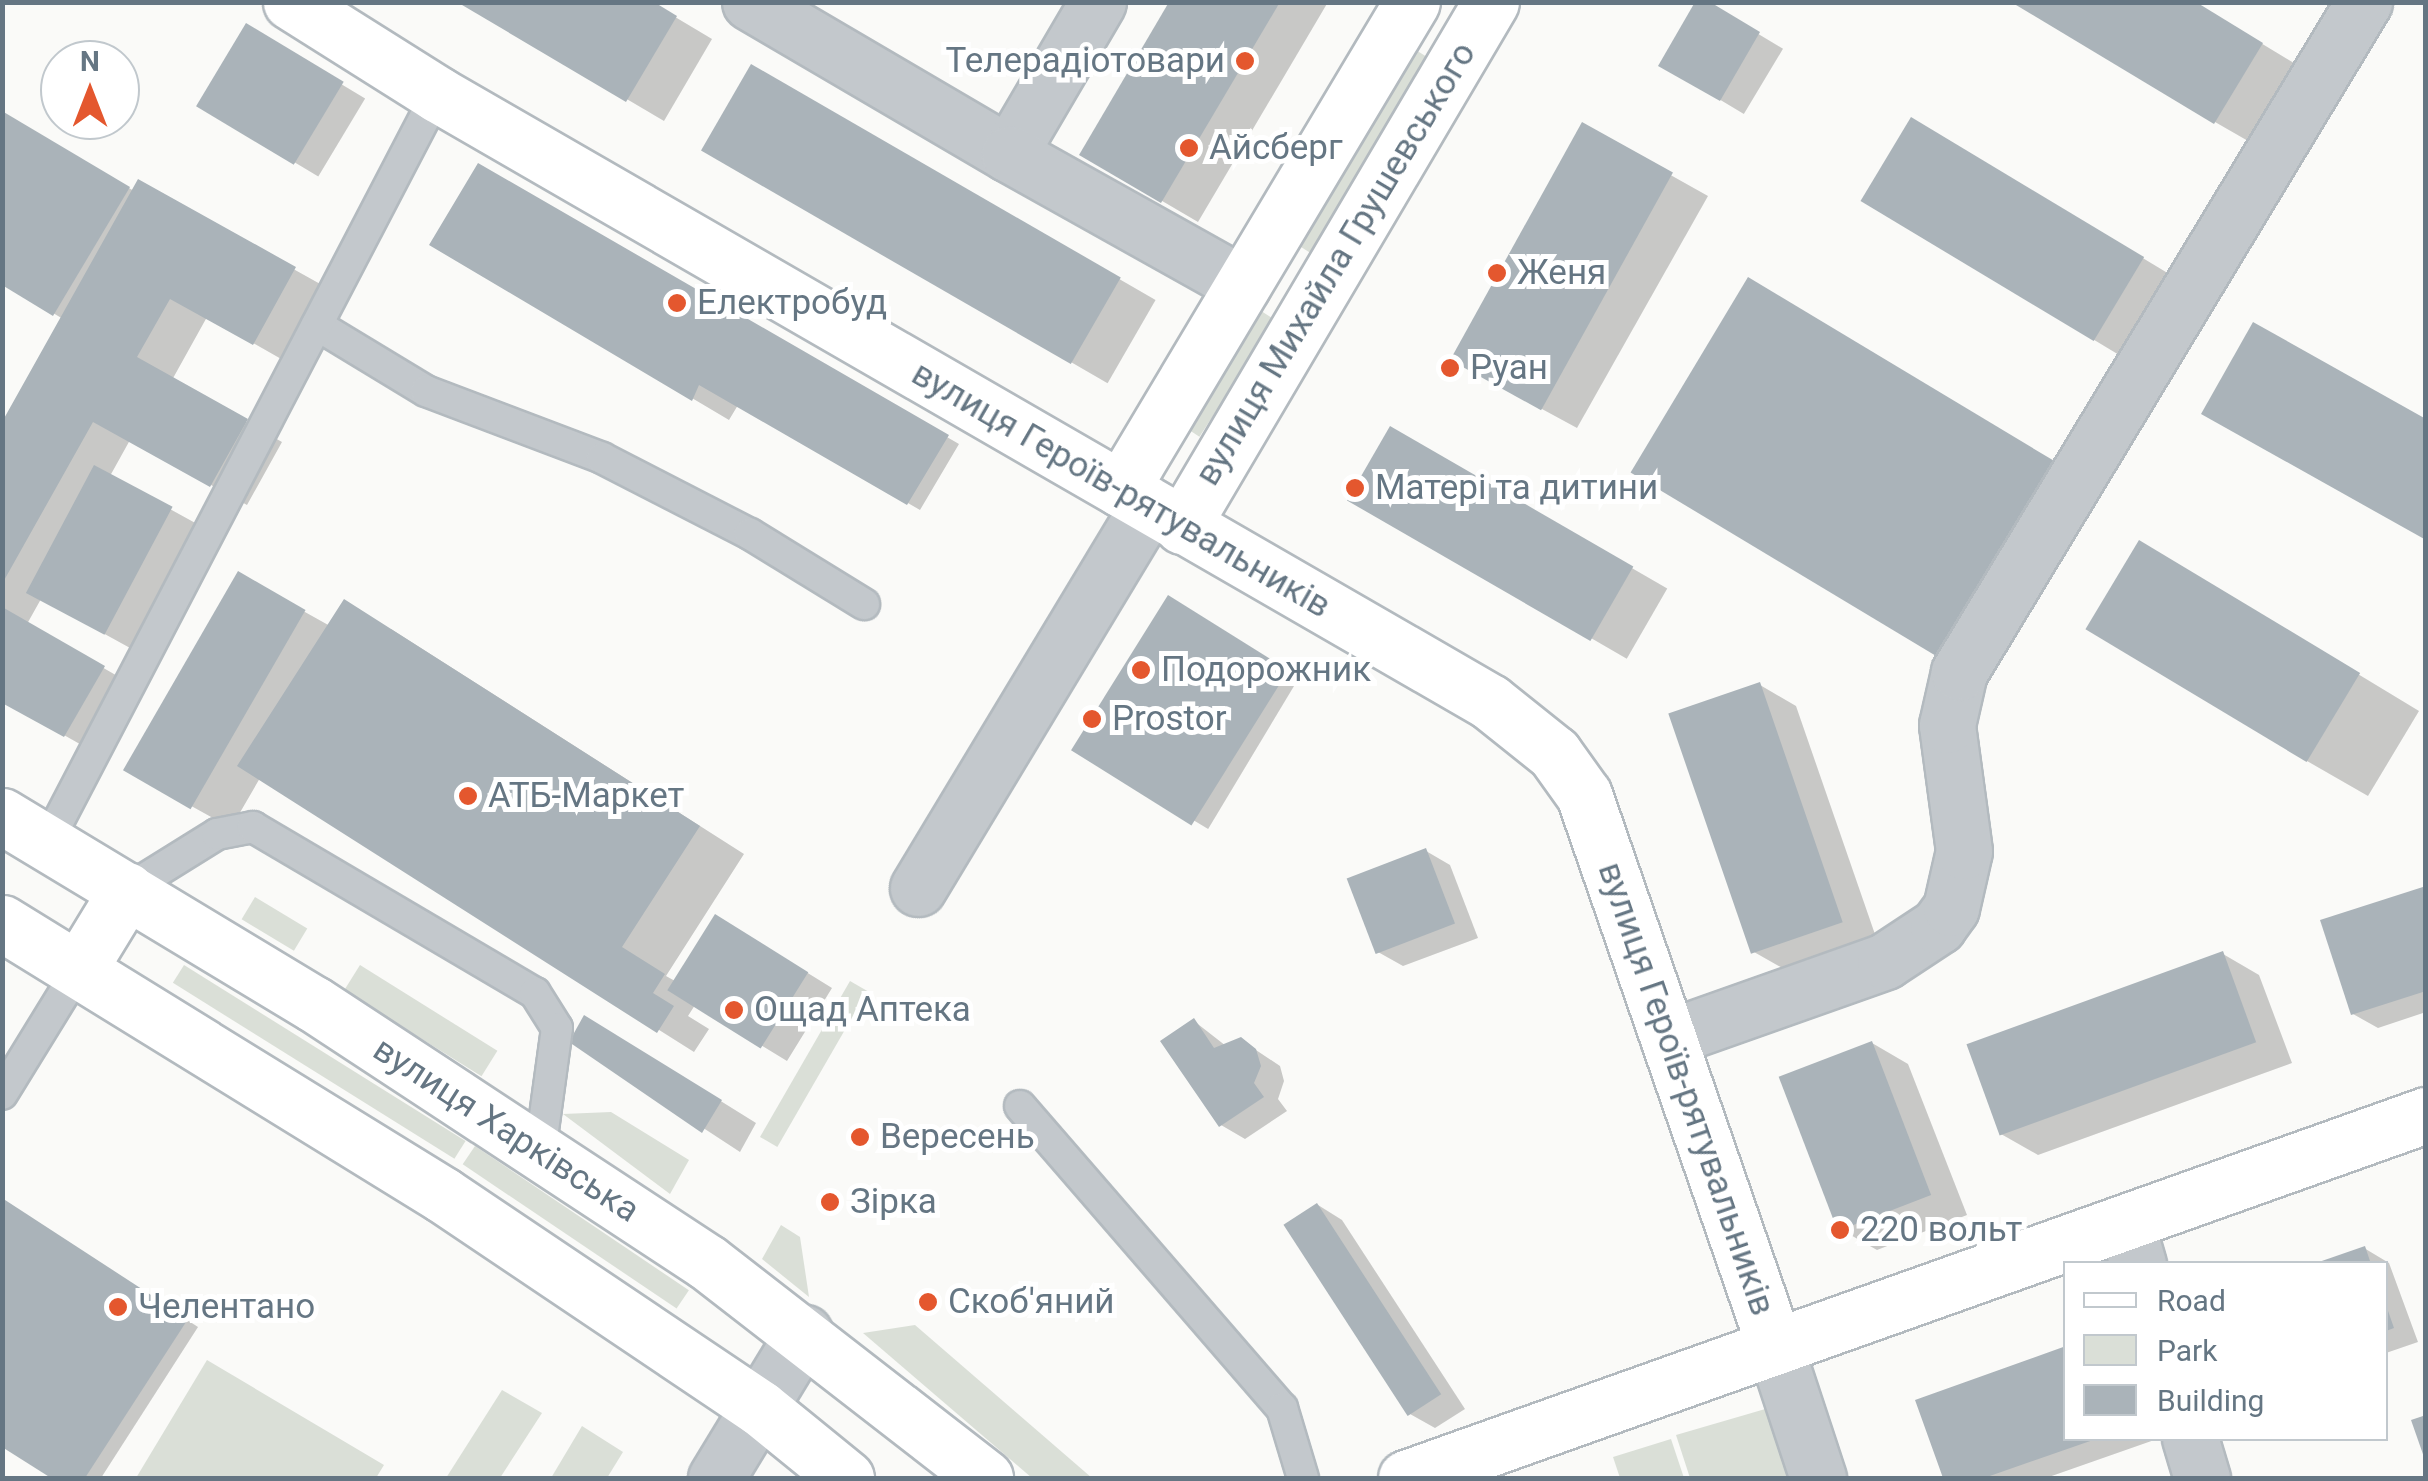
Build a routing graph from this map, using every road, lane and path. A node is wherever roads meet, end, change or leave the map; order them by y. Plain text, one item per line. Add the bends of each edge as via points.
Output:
1 (291, 2) edge
2 (750, 2) edge
3 (1098, 2) edge
4 (1412, 2) edge
5 (1491, 2) edge
6 (2364, 2) edge
7 (438, 94) junction
8 (1009, 154) junction
9 (1243, 285) junction
10 (317, 325) junction
11 (1151, 507) junction
12 (864, 604) dead end
13 (25, 828) edge
14 (918, 888) dead end
15 (127, 890) junction
16 (2, 923) edge
17 (80, 967) junction
18 (1668, 1038) junction
19 (2, 1094) edge
20 (1020, 1106) dead end
21 (2426, 1116) edge
22 (540, 1152) junction
23 (2132, 1243) edge
24 (2071, 1261) edge
25 (2063, 1263) edge
26 (804, 1333) junction
27 (1775, 1348) junction
28 (760, 1408) junction
29 (2191, 1441) edge
30 (716, 1478) edge
31 (846, 1478) edge
32 (984, 1478) edge
33 (1304, 1478) edge
34 (1406, 1478) edge
35 (1818, 1478) edge
36 (2202, 1478) edge

1 - 7 street, вулиця Героїв-рятувальників
2 - 8 street
3 - 8 street
4 - 9 street, вулиця Михайла Грушевського
5 - 11 street, вулиця Михайла Грушевського
6 - 18 street via 1960,672 1946,725 1964,851 1951,908 1926,935 1885,961
7 - 10 lane
7 - 11 street, вулиця Героїв-рятувальників
8 - 9 street
9 - 11 street, вулиця Михайла Грушевського
10 - 12 lane via 426,391 602,458 750,534
10 - 13 lane
11 - 14 street
11 - 18 street, вулиця Героїв-рятувальників via 1490,702 1554,753 1584,795
13 - 15 street, вулиця Харківська
15 - 17 street
15 - 22 street, вулиця Харківська
15 - 22 lane via 218,834 254,827 535,993 557,1028
16 - 17 street
17 - 19 lane
17 - 28 street via 427,1185
18 - 27 street, вулиця Героїв-рятувальників
20 - 33 lane via 1282,1408
21 - 23 street
22 - 26 street, вулиця Харківська
23 - 24 street
25 - 27 street
26 - 28 street
26 - 32 street, вулиця Харківська
27 - 34 street
27 - 35 street
28 - 30 street
28 - 31 street
29 - 36 street

